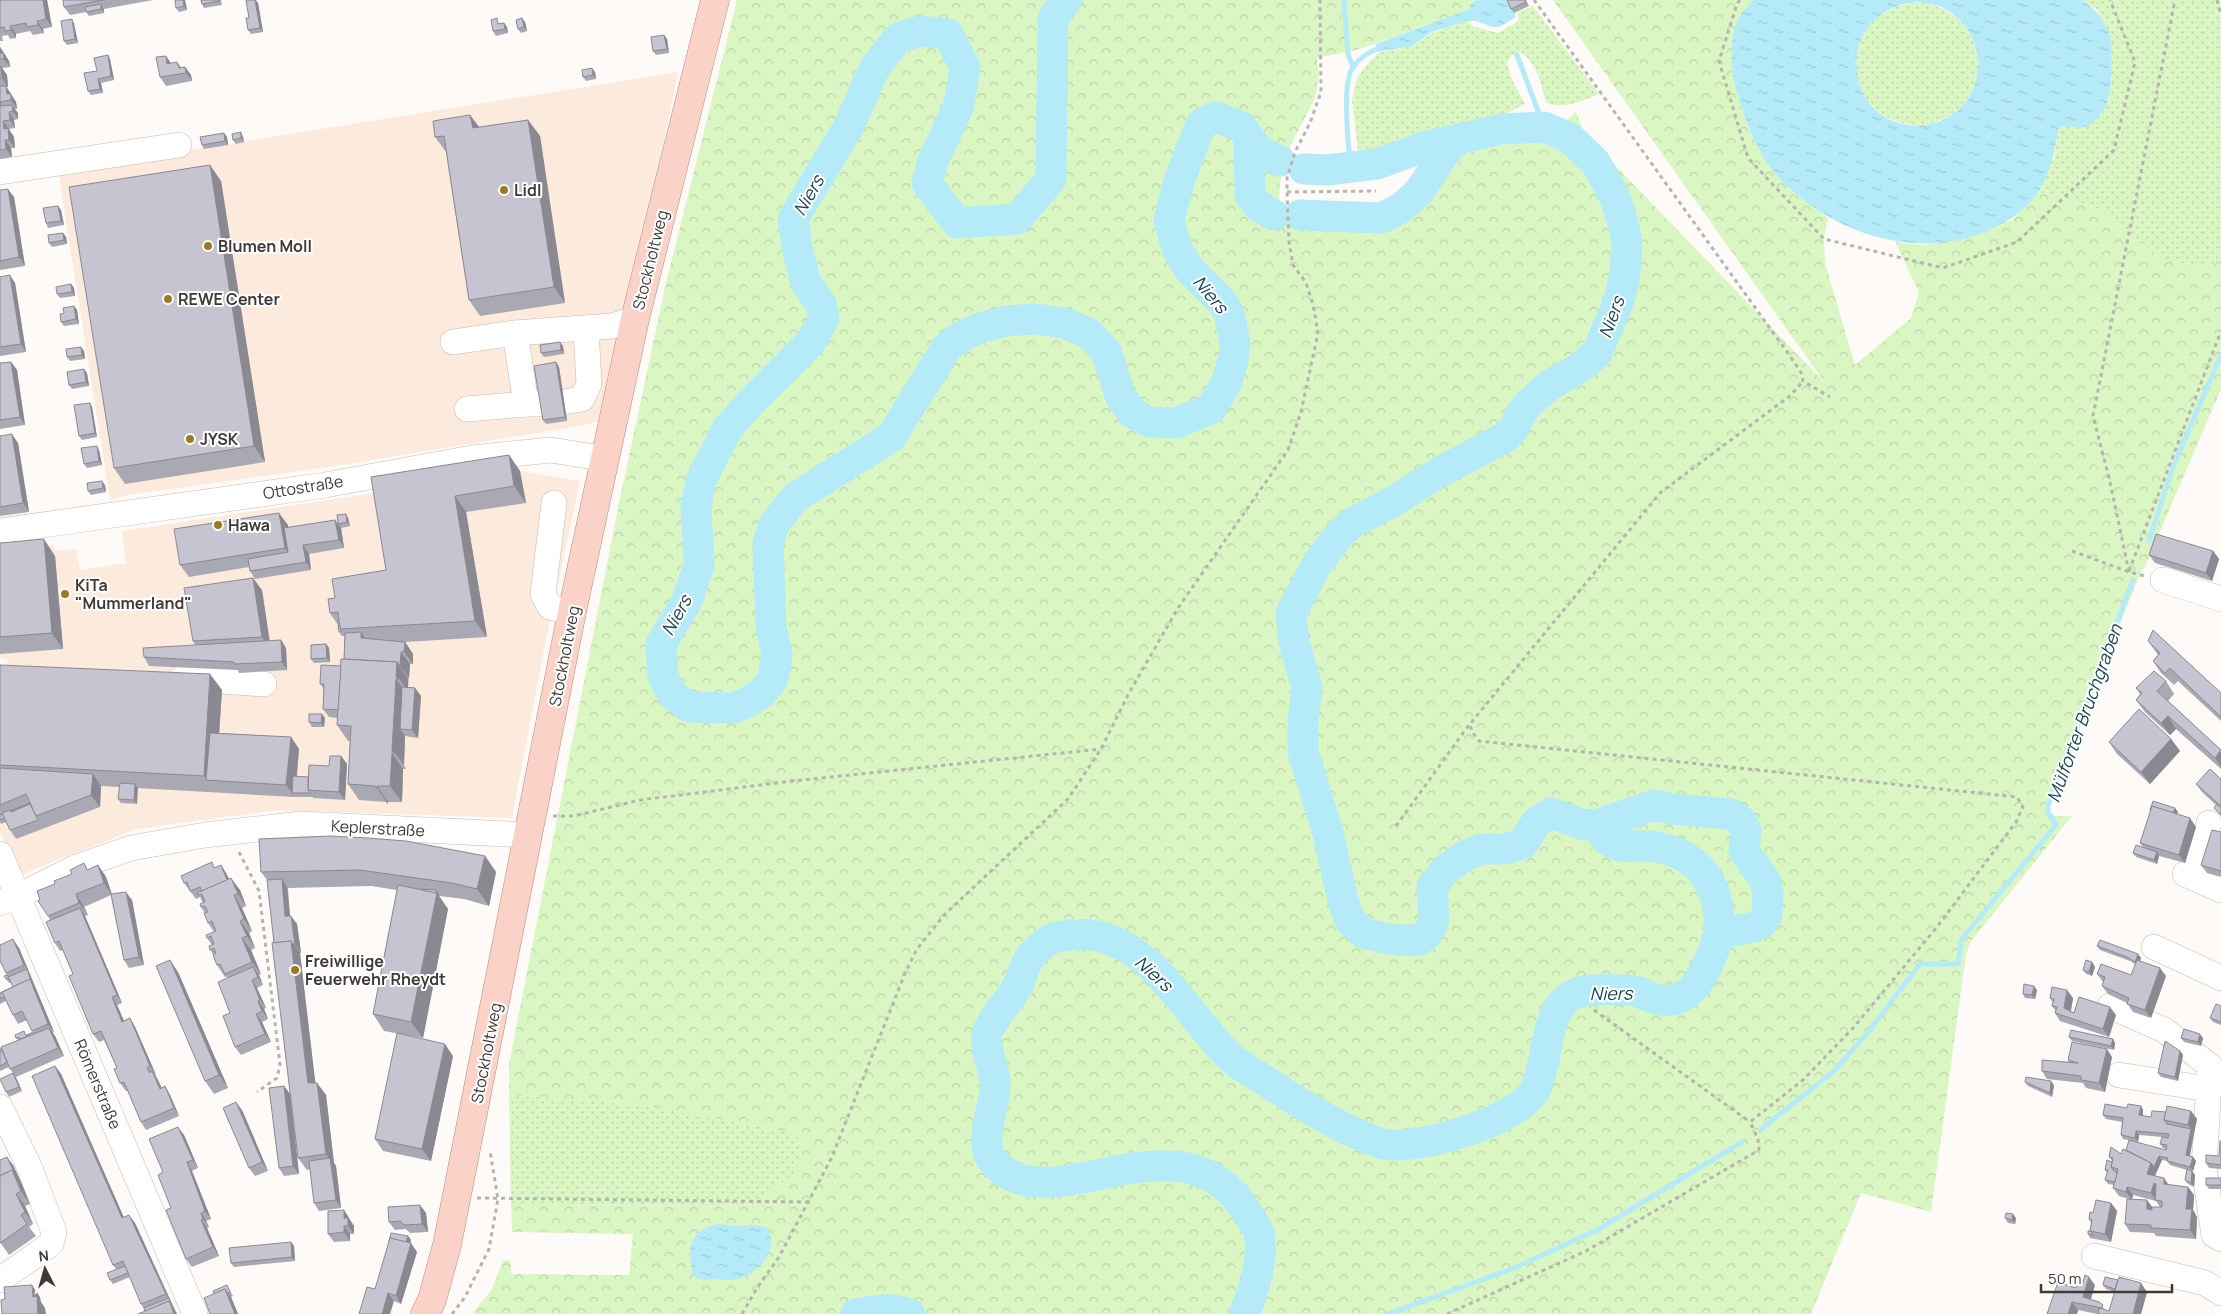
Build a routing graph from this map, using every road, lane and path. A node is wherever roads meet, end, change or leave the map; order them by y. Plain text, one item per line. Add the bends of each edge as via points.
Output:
1 (715, 0) edge
2 (1320, 0) edge
3 (1534, 0) edge
4 (1740, 0) edge
5 (2110, 0) edge
6 (2175, 0) edge
7 (2217, 0) edge
8 (2221, 15) edge
9 (179, 146) dead end
10 (0, 172) edge
11 (1376, 191) dead end
12 (1287, 192) junction
13 (635, 319) junction
14 (586, 328) junction
15 (515, 332) junction
16 (2221, 332) edge
17 (453, 342) dead end
18 (1803, 381) junction
19 (1830, 397) dead end
20 (544, 403) junction
21 (467, 409) dead end
22 (606, 459) junction
23 (554, 502) dead end
24 (0, 531) edge
25 (2072, 551) dead end
26 (2129, 572) junction
27 (2163, 580) joint
28 (2221, 599) edge
29 (572, 612) junction
30 (162, 677) edge
31 (264, 684) dead end
32 (1470, 724) junction
33 (1101, 749) junction
34 (2209, 823) dead end
35 (530, 825) junction
36 (1396, 826) dead end
37 (228, 832) junction
38 (0, 854) edge
39 (2221, 890) edge
40 (9, 900) edge
41 (2154, 947) dead end
42 (2221, 978) edge
43 (2110, 1006) edge
44 (1594, 1010) dead end
45 (2119, 1075) dead end
46 (2208, 1089) junction
47 (256, 1092) dead end
48 (0, 1107) edge
49 (1750, 1122) junction
50 (456, 1198) junction
51 (808, 1202) junction
52 (2221, 1239) edge
53 (2094, 1256) dead end
54 (0, 1280) edge
55 (2221, 1293) edge
56 (195, 1314) edge
57 (424, 1314) edge
58 (742, 1314) edge
59 (1447, 1314) edge

1 - 13 main road, Stockholtweg
2 - 12 path via 1321,92 1295,152 1287,178
3 - 18 path via 1790,356
4 - 5 path via 1719,61 1748,158 1824,239 1944,268 2017,242 2114,150 2135,62
6 - 26 path via 2093,416
7 - 8 path
9 - 10 street
11 - 12 path
12 - 33 path via 1288,242 1293,265 1306,283 1318,333 1301,412 1288,450 1178,608
13 - 14 street via 612,326
13 - 22 main road, Stockholtweg
14 - 15 street
14 - 20 street via 589,384 582,399
15 - 17 street
15 - 20 street
16 - 26 path
18 - 19 path
18 - 32 path via 1791,395 1660,493
20 - 21 street
22 - 24 street, Ottostraße via 551,450 472,458 325,485
22 - 29 main road, Stockholtweg
23 - 29 street via 543,594 550,607
25 - 26 path
26 - 27 path
27 - 28 street
29 - 35 main road, Stockholtweg
30 - 31 street
32 - 36 path
32 - 49 path via 1479,740 2017,797 2023,807 2016,822 1937,927 1854,1027 1803,1080
33 - 35 path via 640,800
33 - 51 path via 1068,799 945,914 918,950 906,971 831,1159
34 - 39 street via 2189,875
35 - 37 street, Keplerstraße via 301,824
35 - 50 main road, Stockholtweg
37 - 40 street, Keplerstraße via 131,848 77,867
37 - 47 path via 259,891 280,1064 277,1078
38 - 40 street, Römerstraße
40 - 56 street, Römerstraße
41 - 42 street
43 - 46 street via 2164,1030 2210,1066
44 - 49 path
45 - 46 street
46 - 52 street via 2204,1167 2214,1235
48 - 54 street via 29,1166 54,1232 51,1244
49 - 59 path via 1759,1150 1586,1252
50 - 51 path
50 - 57 main road, Stockholtweg via 432,1300
51 - 58 path via 779,1257
53 - 55 street via 2205,1283

